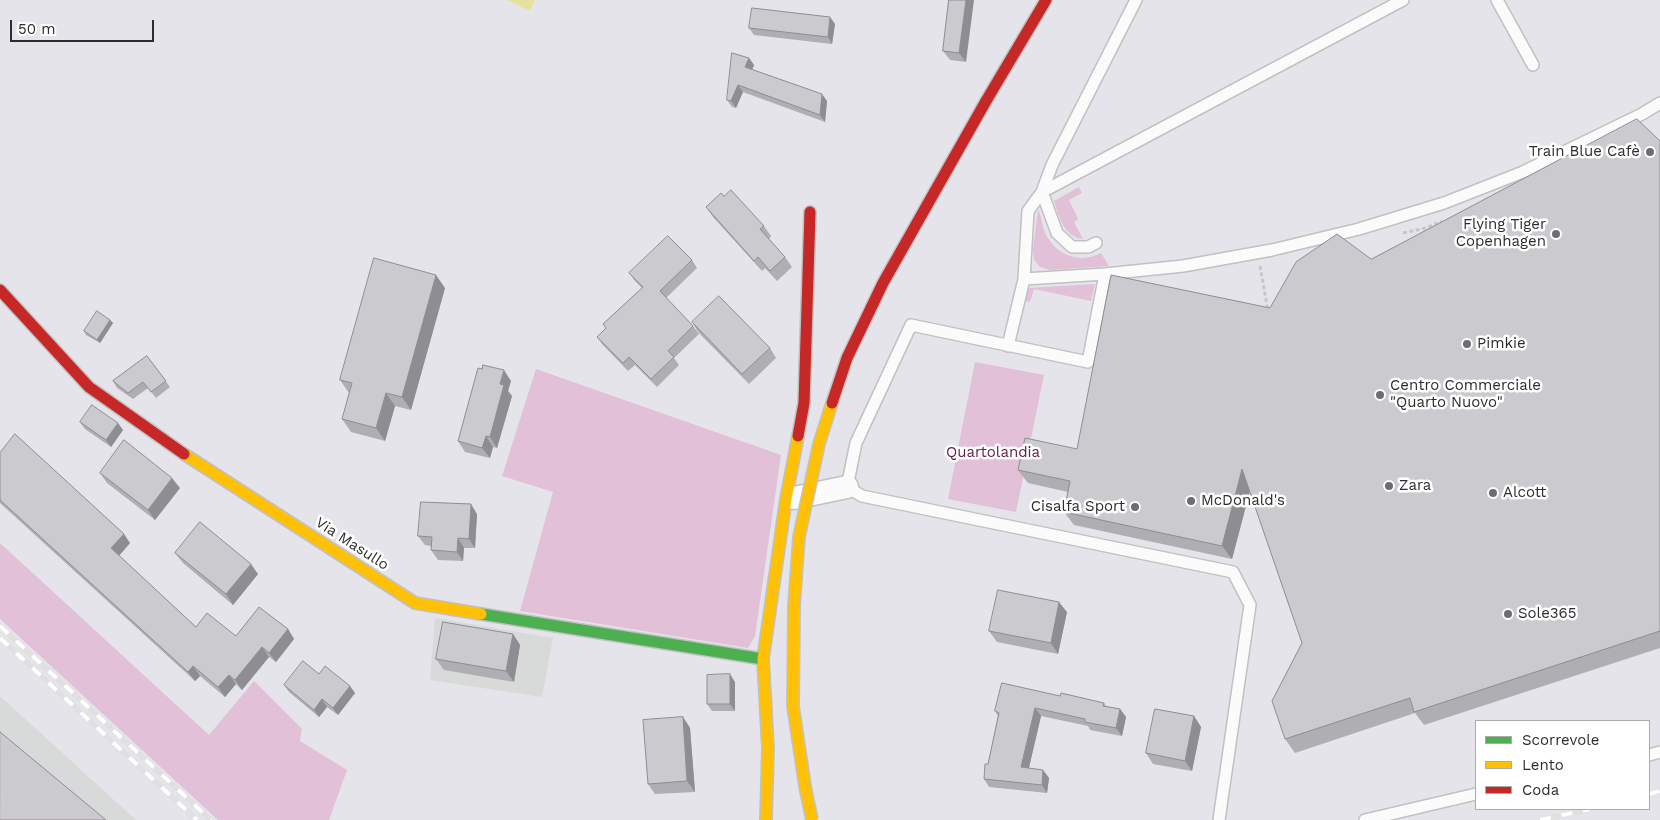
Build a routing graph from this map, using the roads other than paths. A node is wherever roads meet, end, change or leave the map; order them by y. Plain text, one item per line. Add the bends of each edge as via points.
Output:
1 (1046, 0) edge
2 (1136, 0) edge
3 (1403, 0) edge
4 (1497, 0) edge
5 (1533, 65) dead end
6 (1660, 103) edge
7 (1042, 192) junction
8 (810, 212) dead end
9 (1096, 243) dead end
10 (1105, 274) junction
11 (1024, 279) junction
12 (0, 290) edge
13 (1008, 346) junction
14 (847, 487) junction
15 (786, 500) junction
16 (763, 659) junction
17 (1475, 794) edge
18 (766, 820) edge
19 (812, 820) edge
20 (1219, 820) edge
21 (1365, 820) edge

1 - 19 main road, bridge via 882,283 847,358 819,444 799,537 794,606 793,706
2 - 7 lane via 1052,165
3 - 7 lane
4 - 5 lane
6 - 10 lane via 1523,172 1444,203 1359,229 1272,250 1183,266
7 - 9 lane via 1057,233 1072,247 1088,247
7 - 11 lane via 1028,211
8 - 15 main road via 804,404
10 - 11 lane
10 - 13 lane via 1088,362
11 - 13 lane
12 - 16 main road, Via Masullo via 88,387 178,450 415,603
13 - 14 lane via 911,325 856,443
14 - 15 street
14 - 20 lane via 862,496 1233,572 1250,605
15 - 16 main road
16 - 18 main road via 768,748
17 - 21 lane

